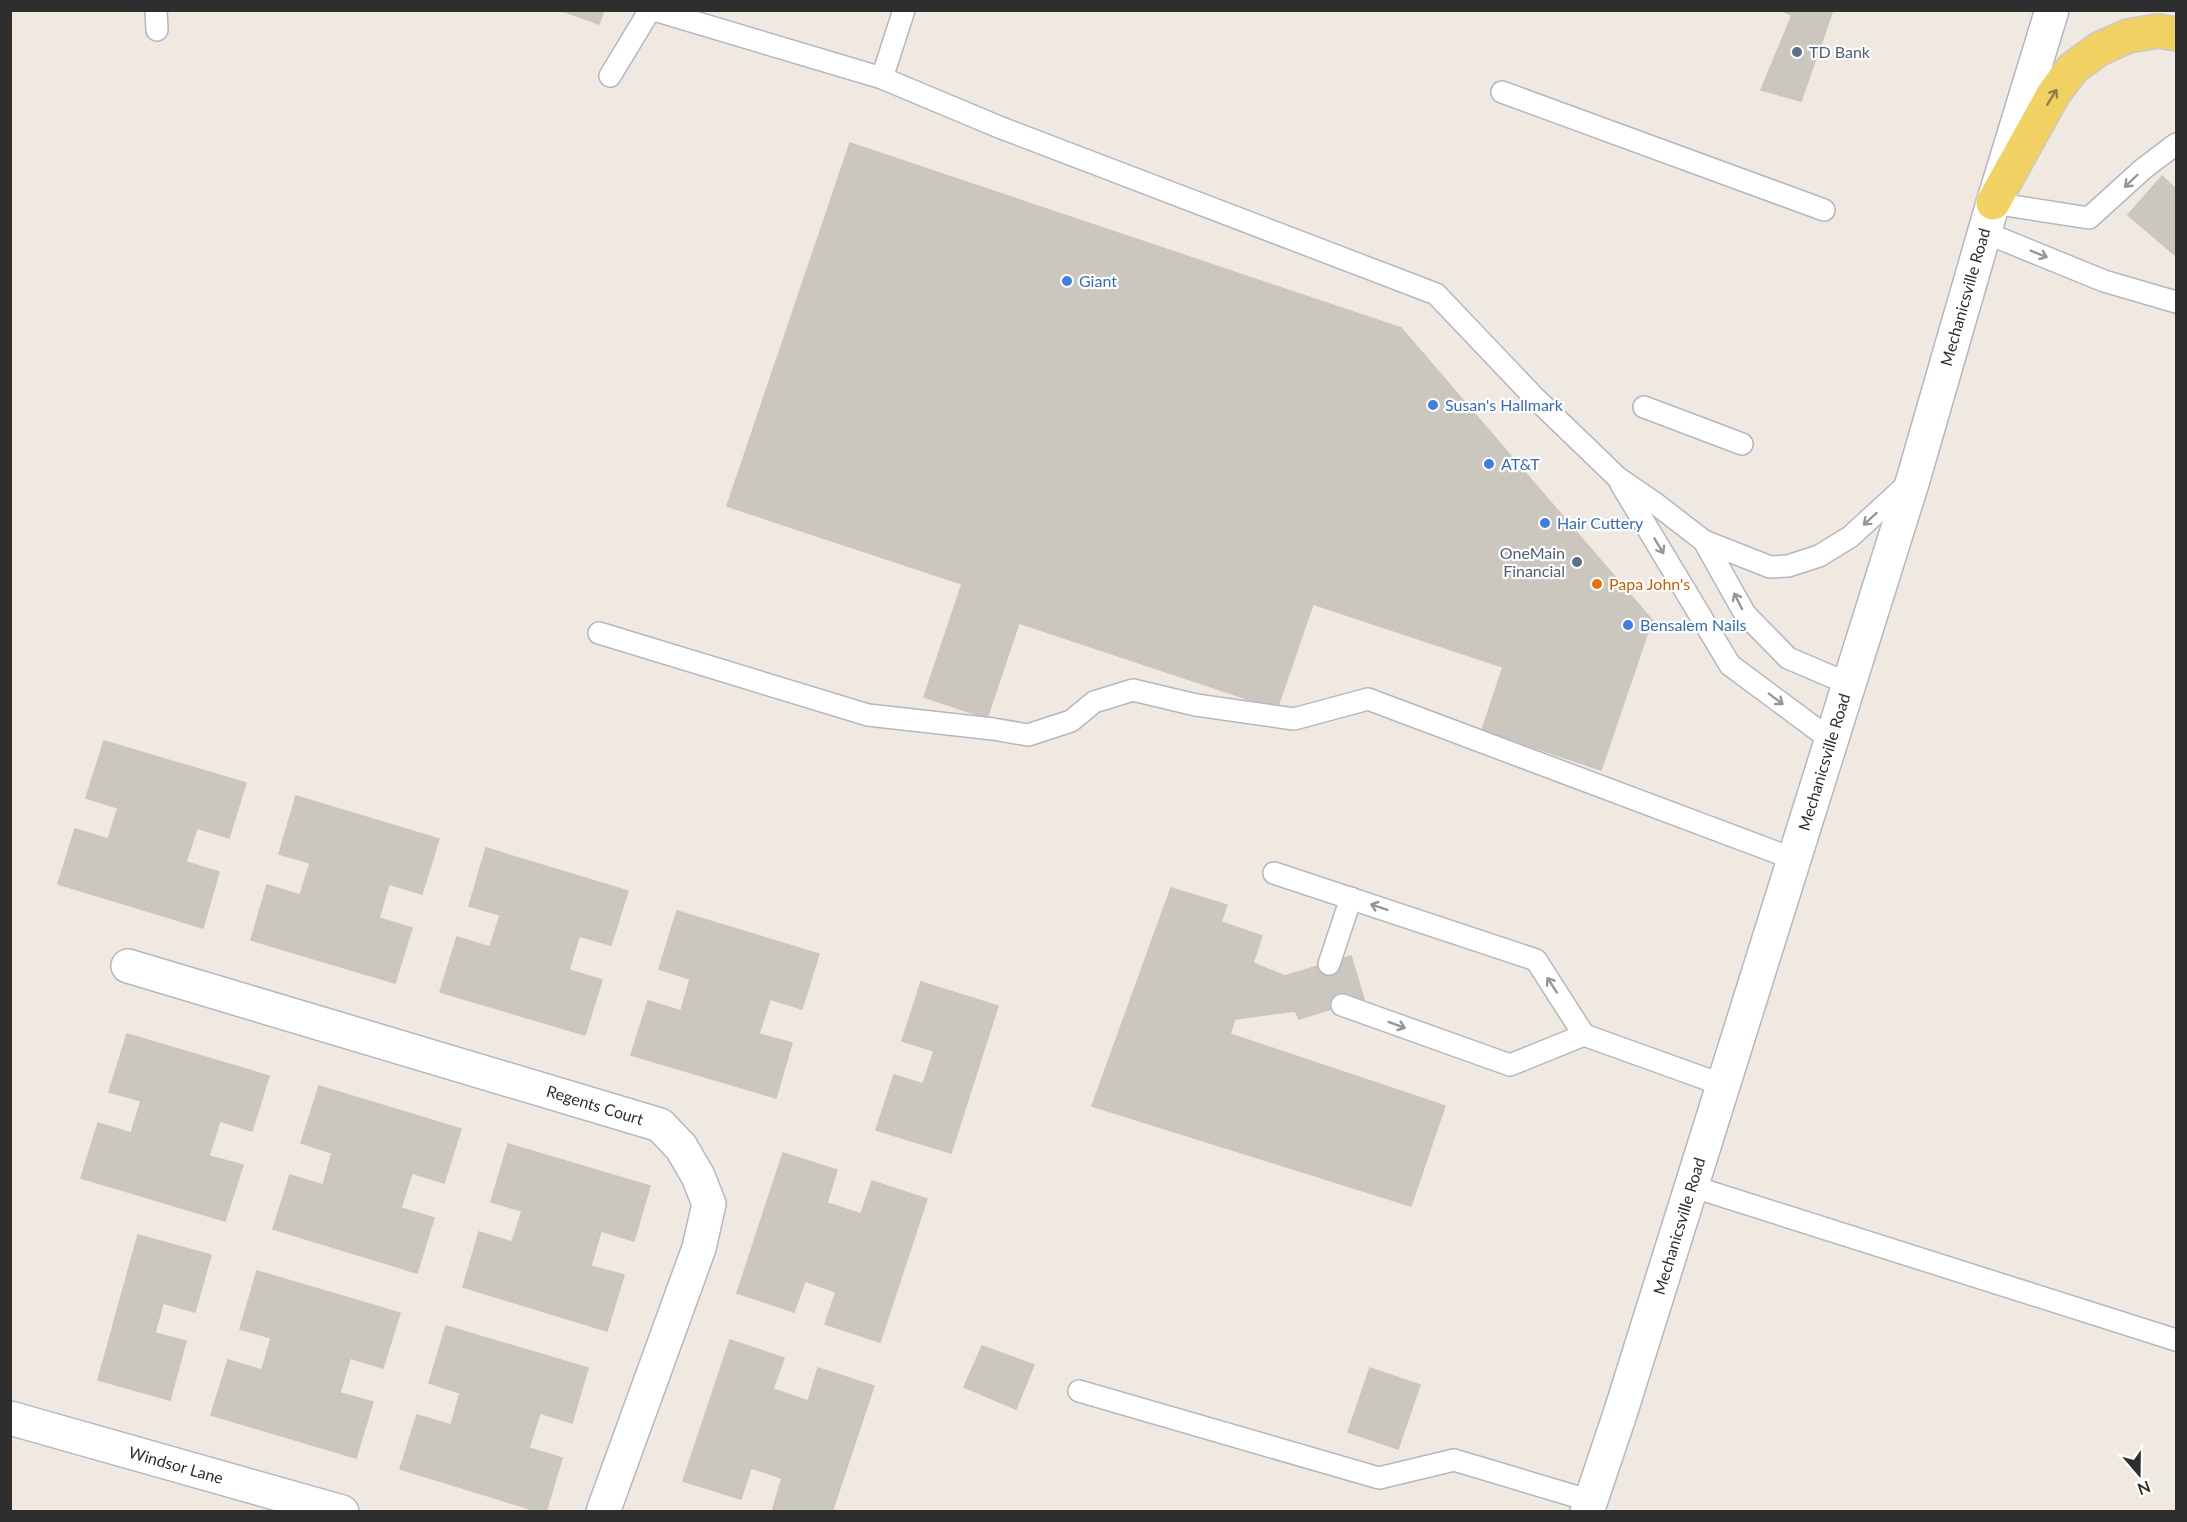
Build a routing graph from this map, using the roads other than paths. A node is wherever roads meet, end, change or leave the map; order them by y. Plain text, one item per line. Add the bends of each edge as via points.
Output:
1 (650, 10) edge
2 (654, 10) edge
3 (904, 10) edge
4 (2052, 10) edge
5 (2176, 34) edge
6 (610, 76) dead end
7 (882, 78) junction
8 (1502, 92) dead end
9 (2176, 144) edge
10 (1824, 210) dead end
11 (1989, 218) junction
12 (2176, 302) edge
13 (1644, 407) dead end
14 (1742, 444) dead end
15 (1618, 478) junction
16 (1913, 480) junction
17 (1704, 541) junction
18 (599, 633) dead end
19 (1849, 684) junction
20 (1831, 740) junction
21 (1794, 859) junction
22 (1275, 873) dead end
23 (1351, 898) junction
24 (1329, 964) dead end
25 (128, 966) dead end
26 (1342, 1005) dead end
27 (1584, 1035) junction
28 (1723, 1085) junction
29 (1691, 1186) junction
30 (2176, 1340) edge
31 (1079, 1391) dead end
32 (10, 1418) edge
33 (1589, 1507) edge
34 (342, 1512) edge
35 (603, 1512) edge

1 - 6 lane
2 - 7 lane
3 - 7 lane
4 - 11 street, Mechanicsville Road
11 -> 5 main road via 2054,93 2073,68 2099,49 2128,36 2158,31
7 - 15 lane via 999,127 1436,294
8 - 10 lane
9 -> 11 lane via 2089,218
11 -> 12 lane via 2104,281
11 - 16 street, Mechanicsville Road
13 - 14 lane
15 - 17 lane
15 -> 20 lane via 1730,665
16 -> 17 lane via 1850,537 1819,556 1788,566 1770,567
16 - 19 street, Mechanicsville Road
19 -> 17 lane via 1788,658 1744,614
18 - 21 lane via 868,715 1028,735 1071,721 1094,702 1133,690 1196,705 1294,719 1368,699
19 - 20 street, Mechanicsville Road
20 - 21 street, Mechanicsville Road
21 - 28 street, Mechanicsville Road
22 - 23 lane
23 - 24 lane
27 -> 23 lane via 1536,960
25 - 35 street, Regents Court via 660,1125 681,1147 699,1176 709,1204 699,1248
26 -> 27 lane via 1510,1065
27 - 28 lane
28 - 29 street, Mechanicsville Road
29 - 30 lane
29 - 33 street, Mechanicsville Road
31 - 33 lane via 1379,1478 1454,1460
32 - 34 street, Windsor Lane

